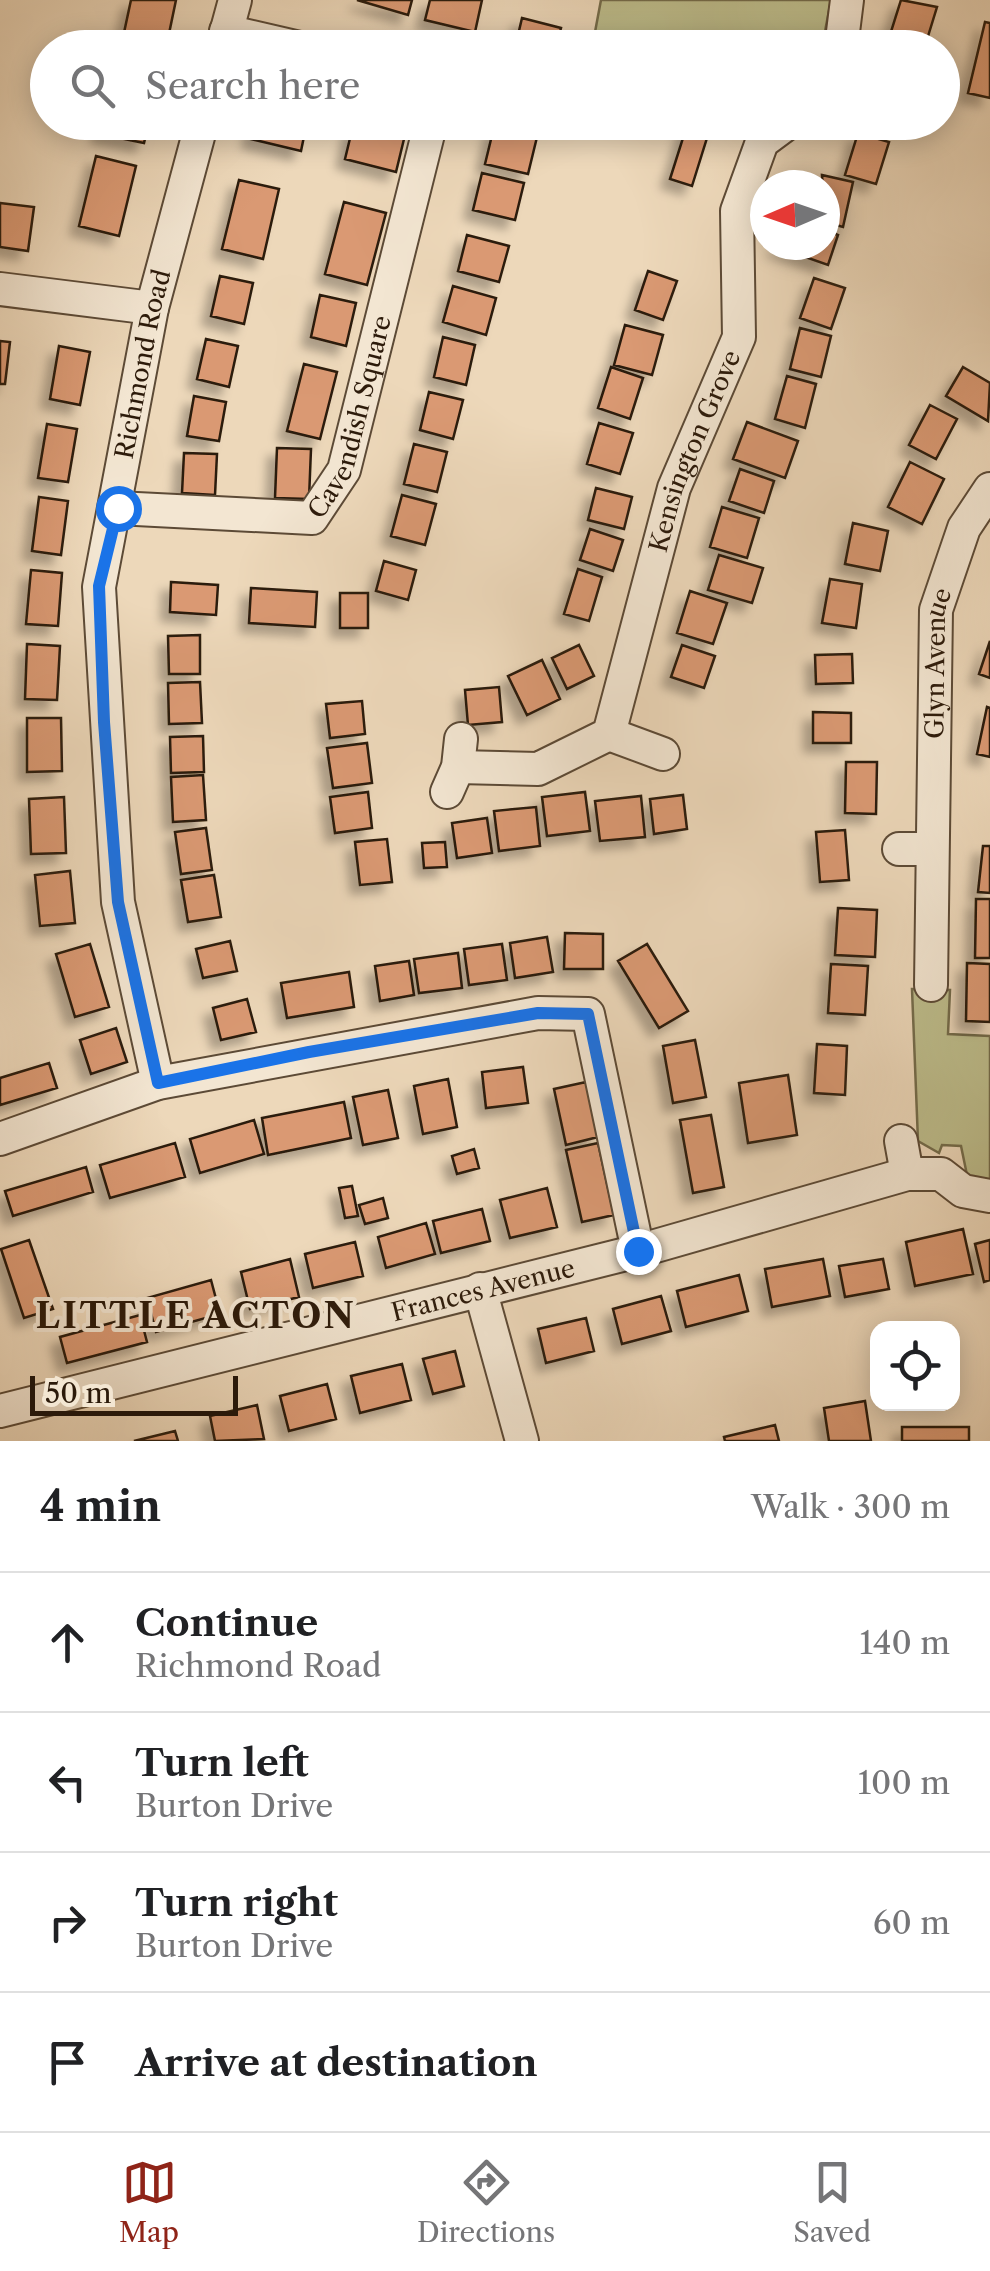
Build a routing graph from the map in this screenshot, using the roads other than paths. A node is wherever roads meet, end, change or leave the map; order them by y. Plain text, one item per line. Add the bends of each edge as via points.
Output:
1 (847, 0) edge
2 (843, 30) edge
3 (197, 140) edge
4 (426, 140) edge
5 (765, 140) edge
6 (0, 289) edge
7 (152, 308) junction
8 (990, 490) edge
9 (118, 508) junction
10 (609, 734) junction
11 (664, 754) dead end
12 (455, 766) dead end
13 (931, 985) dead end
14 (158, 1083) junction
15 (0, 1139) edge
16 (901, 1142) dead end
17 (907, 1174) junction
18 (990, 1196) edge
19 (638, 1251) junction
20 (480, 1290) junction
21 (3, 1402) edge
22 (522, 1441) edge

1 - 2 street
3 - 7 street, Richmond Road
4 - 9 street, Cavendish Square via 344,470 312,518
5 - 10 street, Kensington Grove via 737,211 739,337 674,488
6 - 7 street
7 - 9 street, Richmond Road
8 - 13 street, Glyn Avenue via 964,528 936,610 916,849
9 - 14 street, Richmond Road via 99,586 104,722 118,902
10 - 11 street
10 - 12 street via 538,769
14 - 15 street
14 - 19 street via 519,1016 588,1014
16 - 17 street
17 - 18 street, Frances Avenue via 940,1174 963,1191
17 - 19 street, Frances Avenue
19 - 20 street, Frances Avenue
20 - 21 street, Frances Avenue
20 - 22 street

